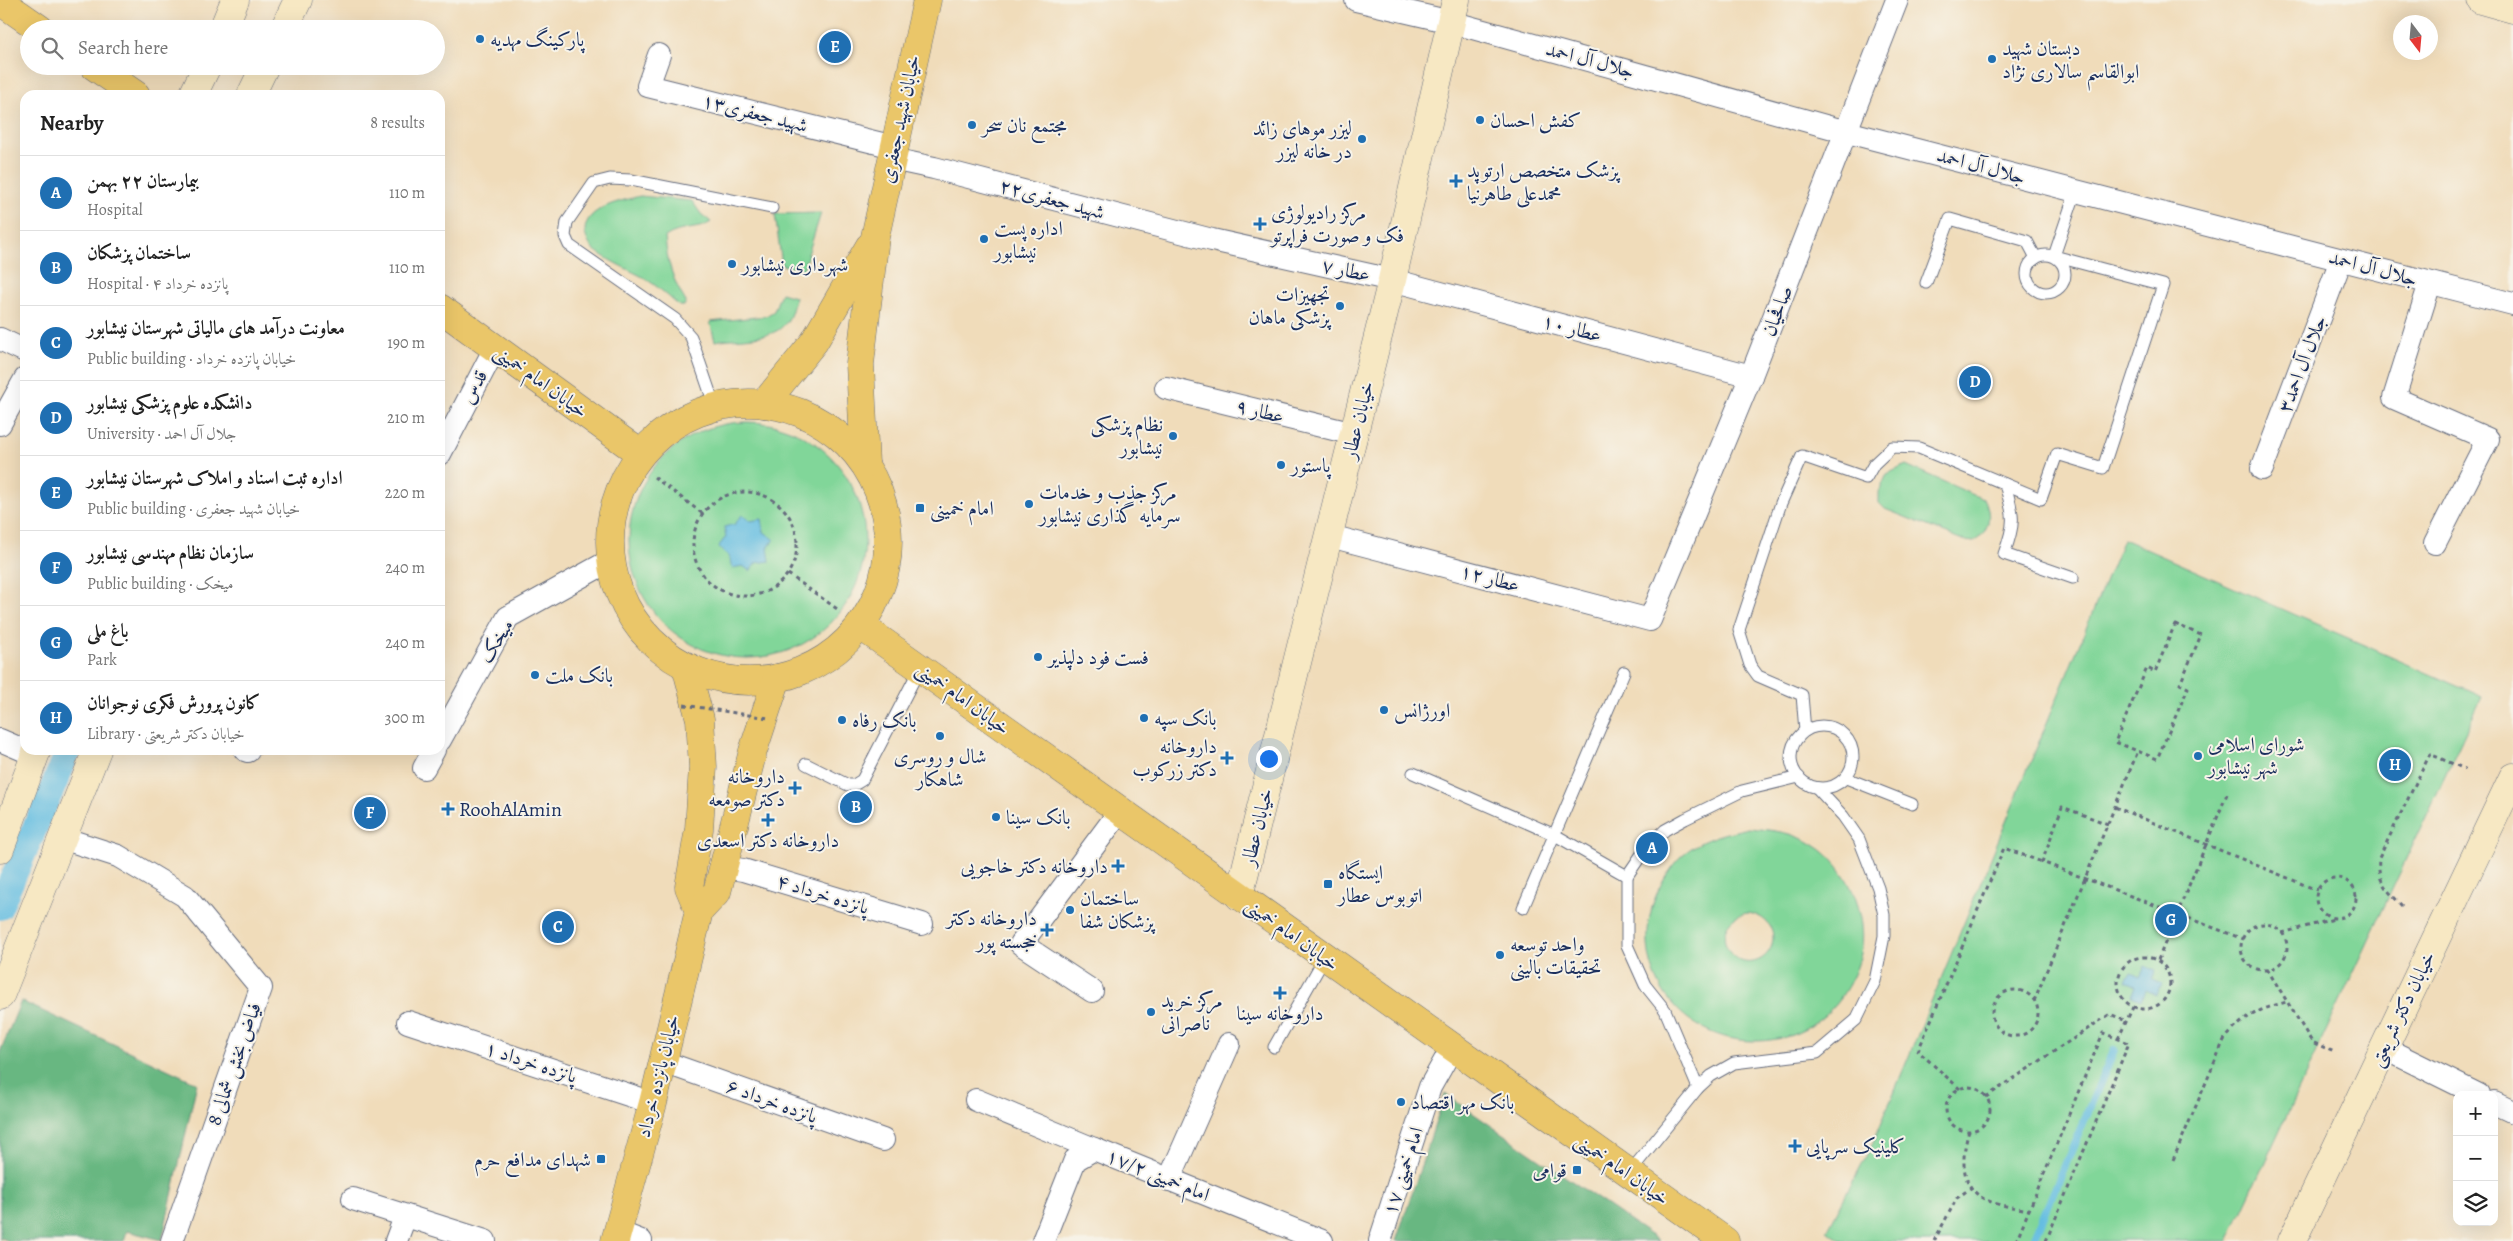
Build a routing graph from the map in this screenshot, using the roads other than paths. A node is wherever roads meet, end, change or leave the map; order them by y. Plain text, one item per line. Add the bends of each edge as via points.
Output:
1 (235, 0) edge
2 (298, 0) edge
3 (927, 0) edge
4 (1356, 0) edge
5 (1897, 0) edge
6 (2481, 0) edge
7 (0, 2) edge
8 (2513, 9) edge
9 (1453, 11) edge
10 (27, 20) edge
11 (227, 20) edge
12 (288, 20) edge
13 (659, 55) dead end
14 (107, 75) edge
15 (202, 75) edge
16 (261, 75) edge
17 (129, 90) edge
18 (195, 90) edge
19 (253, 90) edge
20 (1847, 132) junction
21 (893, 153) junction
22 (2076, 191) junction
23 (772, 208) dead end
24 (875, 237) junction
25 (1212, 240) joint
26 (2054, 256) junction
27 (2036, 258) junction
28 (2341, 260) junction
29 (1392, 280) junction
30 (1926, 283) dead end
31 (2430, 283) junction
32 (2513, 304) edge
33 (445, 312) edge
34 (0, 339) edge
35 (495, 348) junction
36 (20, 349) edge
37 (1751, 376) junction
38 (20, 388) edge
39 (1166, 388) dead end
40 (764, 404) junction
41 (715, 407) junction
42 (0, 424) edge
43 (1354, 434) junction
44 (445, 444) edge
45 (638, 458) junction
46 (865, 464) junction
47 (2262, 469) dead end
48 (2005, 484) junction
49 (1330, 536) junction
50 (2435, 543) dead end
51 (611, 560) junction
52 (2073, 578) dead end
53 (1650, 620) joint
54 (861, 626) junction
55 (920, 668) junction
56 (688, 670) junction
57 (1624, 672) dead end
58 (777, 678) junction
59 (445, 731) edge
60 (1805, 731) junction
61 (0, 740) edge
62 (20, 747) edge
63 (35, 755) edge
64 (95, 755) edge
65 (806, 764) dead end
66 (1413, 773) dead end
67 (1799, 777) junction
68 (1846, 778) junction
69 (2513, 778) edge
70 (1817, 788) junction
71 (1912, 804) dead end
72 (1120, 811) junction
73 (1555, 836) junction
74 (62, 838) junction
75 (0, 849) edge
76 (723, 867) junction
77 (1627, 876) junction
78 (1239, 896) junction
79 (1523, 908) dead end
80 (699, 911) junction
81 (922, 924) dead end
82 (1325, 957) junction
83 (1092, 991) dead end
84 (0, 996) edge
85 (408, 1022) dead end
86 (1228, 1044) dead end
87 (1274, 1048) dead end
88 (1452, 1048) junction
89 (2384, 1048) junction
90 (661, 1061) junction
91 (1698, 1088) junction
92 (2471, 1091) edge
93 (976, 1100) dead end
94 (653, 1102) junction
95 (2498, 1105) edge
96 (2513, 1112) edge
97 (883, 1140) dead end
98 (1094, 1149) junction
99 (1629, 1173) junction
100 (1169, 1180) junction
101 (352, 1199) dead end
102 (405, 1217) junction
103 (625, 1238) edge
104 (172, 1241) edge
105 (396, 1241) edge
106 (485, 1241) edge
107 (1044, 1241) edge
108 (1322, 1241) edge
109 (1380, 1241) edge
110 (1725, 1241) edge
111 (2292, 1241) edge

1 - 11 street
2 - 12 street
3 - 21 main road, خیابان شهید جعفری
4 - 9 street, جلال آل احمد
5 - 20 street, صافحیان
6 - 8 street
7 - 10 main road
9 - 20 street, جلال آل احمد
9 - 29 street, خیابان عطار
13 - 21 street, شهید جعفری۱۳ via 648,86
14 - 17 main road
15 - 18 street
16 - 19 street
20 - 22 street, جلال آل احمد
20 - 37 street, صافحیان
21 - 24 main road, خیابان شهید جعفری
21 - 25 street, شهید جعفری۲۲ via 934,168
22 - 26 lane
22 - 28 street, جلال آل احمد
23 - 41 lane via 631,180 610,179 594,183 567,222 565,236 570,245 675,319 691,337
24 - 40 main road, خیابان شهید جعفری via 814,342
24 - 46 main road, خیابان شهید جعفری via 860,364
25 - 29 street, عطار ۷
26 - 27 lane
26 - 27 lane via 2063,264 2066,276 2060,288 2049,293 2036,290 2028,280 2028,268
26 - 48 lane via 2163,285 2102,468 2057,454 2041,499
27 - 30 lane via 2027,241 1950,219
28 - 31 street, جلال آل احمد
28 - 47 street, جلال آل احمد۳
29 - 37 street, عطار ۱۰
29 - 43 street, خیابان عطار
31 - 32 street, جلال آل احمد
31 - 50 street via 2394,398 2488,439
33 - 35 main road, خیابان امام خمینی
34 - 36 street
35 - 44 street, قدس
35 - 45 main road, خیابان امام خمینی
37 - 53 street, صافحیان
38 - 42 street
39 - 43 street, عطار ۹
40 - 41 main road
40 - 46 main road via 808,416 840,436
41 - 45 main road via 688,417 663,433
43 - 49 street, خیابان عطار
45 - 51 main road via 622,486 611,522
46 - 54 main road via 881,495 888,528 887,563 878,596
48 - 52 lane via 2014,517 2012,534 2004,554
48 - 60 lane via 1919,448 1892,447 1874,464 1866,478 1802,456 1781,503 1739,630 1750,665 1758,676 1802,695
49 - 53 street, عطار ۱۲
49 - 78 street, خیابان عطار
51 - 56 main road via 622,600 644,634
51 - 59 street, میخک via 508,617
54 - 55 main road, خیابان امام خمینی
54 - 58 main road via 837,650 809,668
55 - 65 lane via 862,780 848,785
55 - 72 main road, خیابان امام خمینی
56 - 58 main road via 745,681
56 - 80 main road via 700,719 703,767 699,829 689,887
57 - 73 lane
58 - 76 main road, خیابان پانزده خرداد via 753,751
60 - 67 lane via 1795,743 1791,758
60 - 68 lane via 1814,726 1834,727 1849,740 1854,760
61 - 62 street
63 - 75 street
64 - 74 street
66 - 73 lane
67 - 70 lane
67 - 77 lane via 1742,791 1665,830 1644,851
68 - 70 lane via 1838,784
68 - 71 lane
69 - 89 street, خیابان دکتر شریعتی
70 - 91 lane via 1859,839 1878,888 1884,915 1884,936 1875,981 1856,1020 1817,1053 1734,1064 1710,1076
72 - 78 main road, خیابان امام خمینی
72 - 83 street via 1021,944
73 - 77 lane
73 - 79 lane
74 - 84 street
74 - 104 street, فیاض بخش شمالی 8 via 118,856 185,896 261,988
76 - 80 main road, خیابان پانزده خرداد via 716,892
76 - 81 street, پانزده خرداد ۴ via 743,870
77 - 91 lane via 1627,945 1645,985 1666,1010
78 - 82 main road, خیابان امام خمینی
80 - 90 main road, خیابان پانزده خرداد
82 - 87 lane
82 - 88 main road, خیابان امام خمینی
85 - 94 street, پانزده خرداد ۱
86 - 100 street
88 - 99 main road, خیابان امام خمینی
88 - 109 street, امام خمینی ۱۷ via 1430,1087
89 - 92 street
89 - 111 street, خیابان دکتر شریعتی
90 - 94 main road, خیابان پانزده خرداد
90 - 97 street, پانزده خرداد ۶
91 - 99 lane
93 - 98 street
94 - 103 main road, خیابان پانزده خرداد
95 - 96 street
98 - 100 street, امام خمینی ۱۷/۲
98 - 107 street, امام خمینی ۱۷/۲ via 1075,1160
99 - 110 main road, خیابان امام خمینی
100 - 108 street, امام خمینی ۱۷/۲
101 - 102 street
102 - 105 street
102 - 106 street

